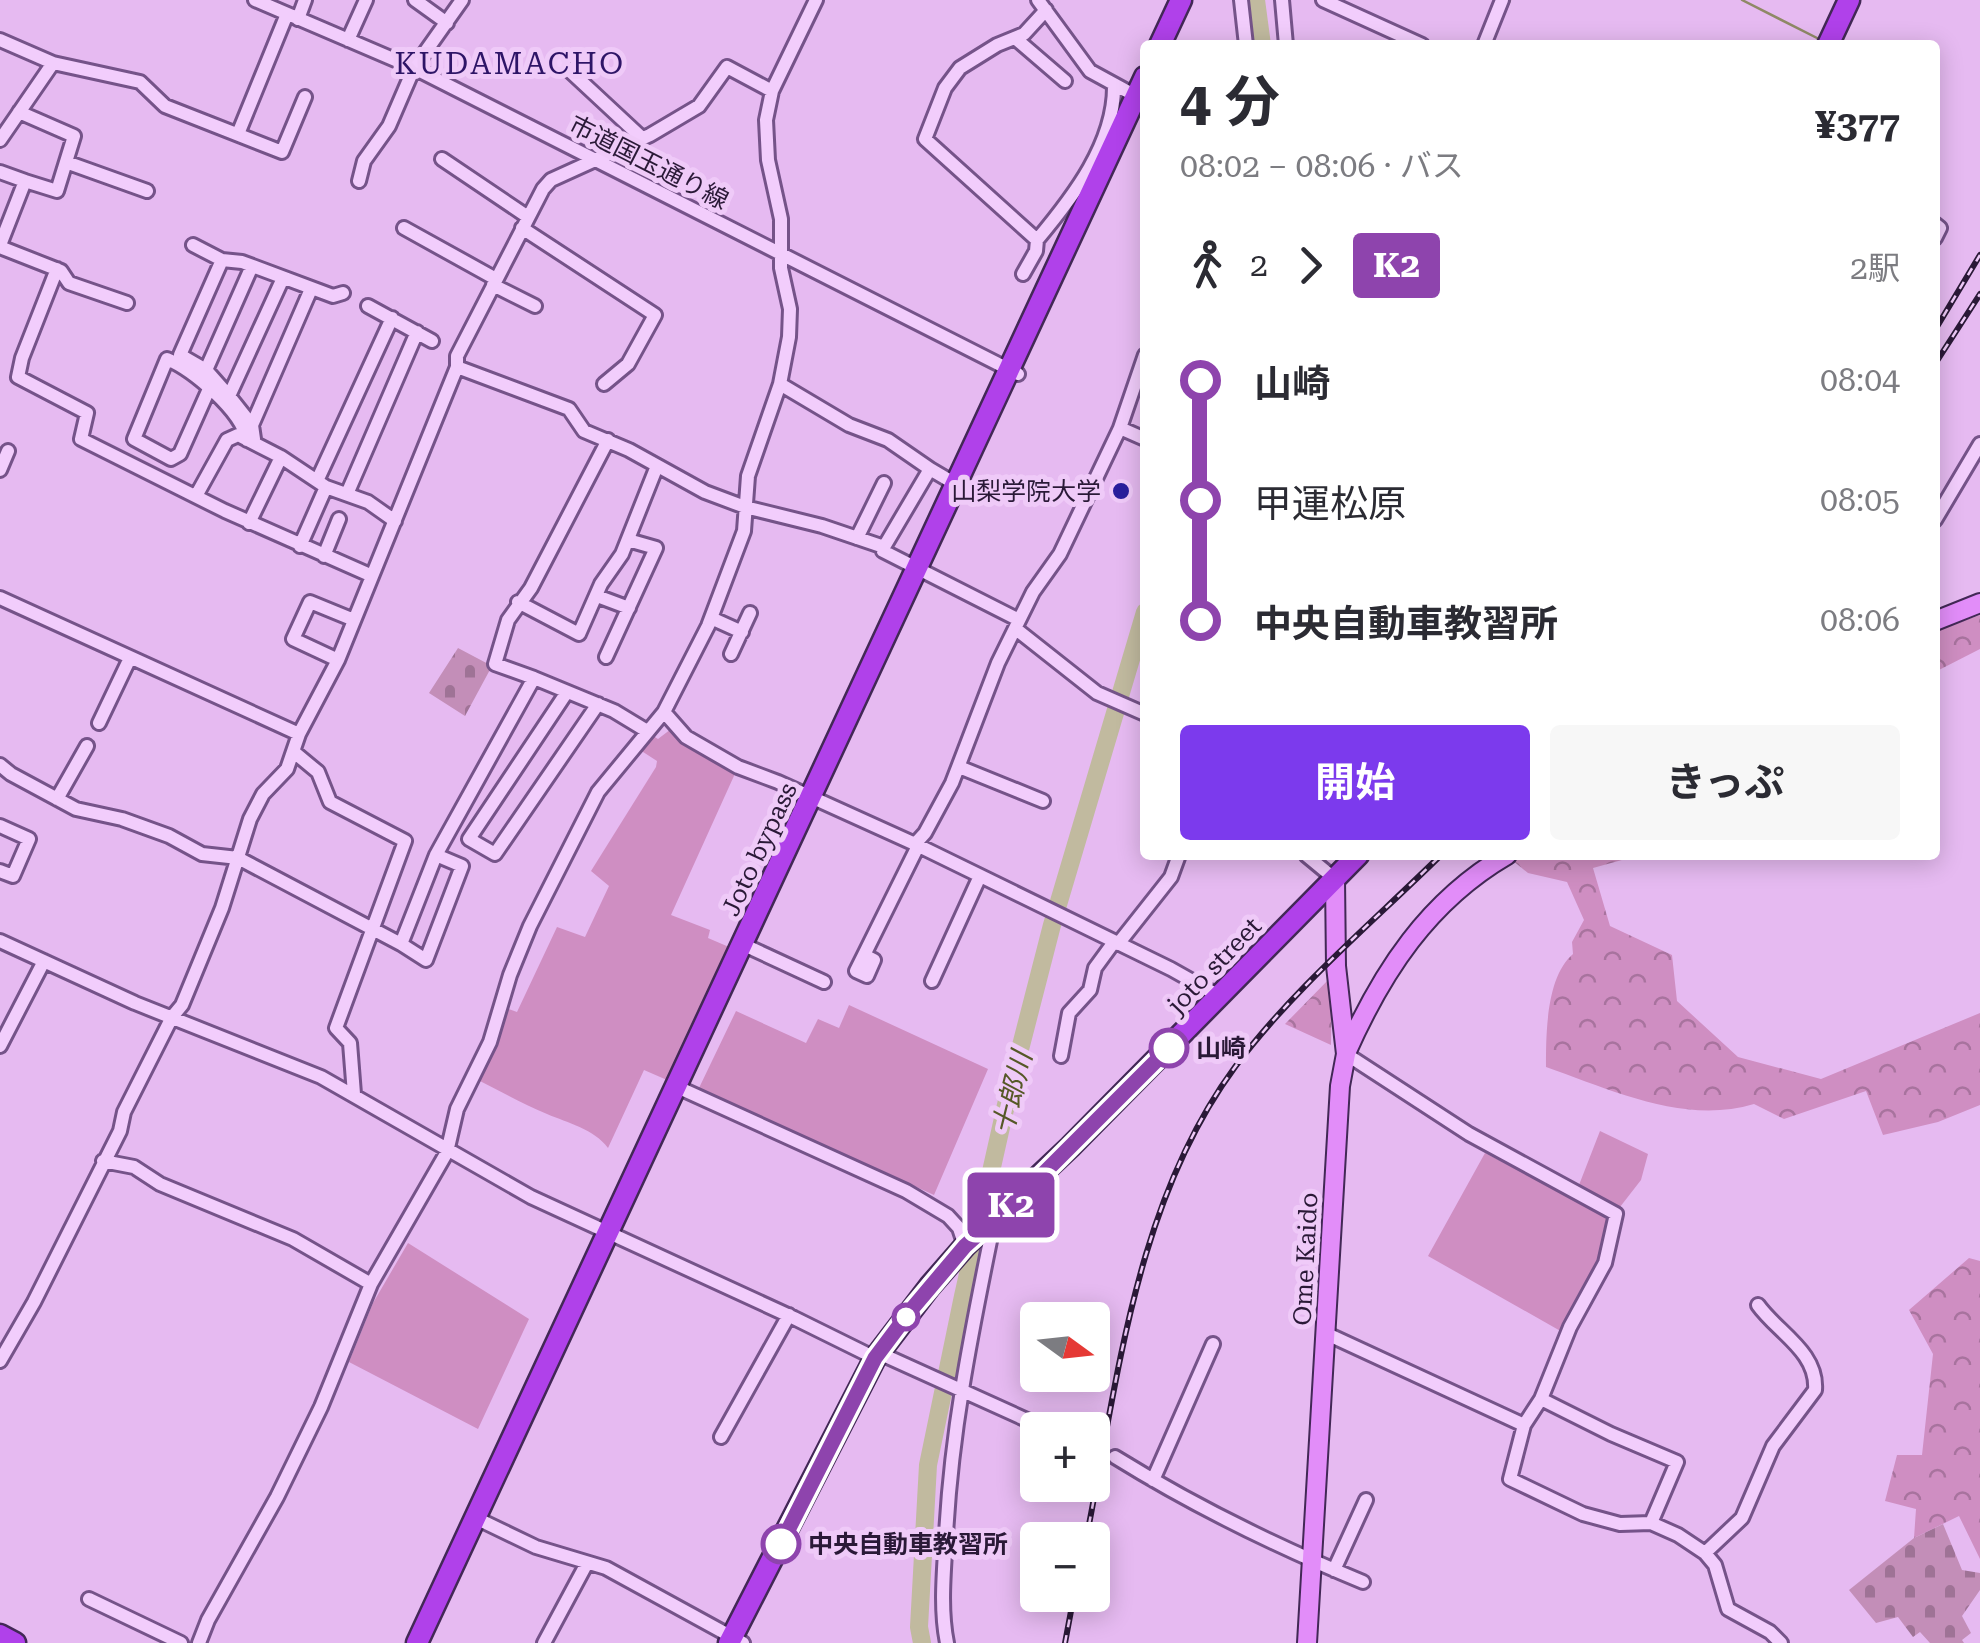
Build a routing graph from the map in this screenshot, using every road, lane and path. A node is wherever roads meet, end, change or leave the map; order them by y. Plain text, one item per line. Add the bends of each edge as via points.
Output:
1 (306, 0) edge
2 (366, 0) edge
3 (415, 0) edge
4 (462, 0) edge
5 (816, 0) edge
6 (1181, 0) edge
7 (1193, 0) edge
8 (1241, 0) edge
9 (1282, 0) edge
10 (1323, 0) edge
11 (1502, 0) edge
12 (1849, 0) edge
13 (261, 1) edge
14 (1042, 5) edge
15 (292, 16) junction
16 (447, 23) junction
17 (1015, 38) junction
18 (0, 40) edge
19 (348, 40) junction
20 (1162, 40) edge
21 (1175, 40) edge
22 (1245, 40) edge
23 (1286, 40) edge
24 (1411, 40) edge
25 (1486, 40) edge
26 (1830, 40) edge
27 (556, 58) dead end
28 (54, 63) junction
29 (414, 68) junction
30 (1065, 81) dead end
31 (1114, 85) junction
32 (772, 91) junction
33 (305, 97) dead end
34 (1140, 100) edge
35 (1140, 105) edge
36 (20, 112) junction
37 (238, 134) junction
38 (642, 138) junction
39 (0, 140) edge
40 (442, 158) dead end
41 (595, 160) junction
42 (66, 162) junction
43 (0, 172) edge
44 (359, 181) dead end
45 (25, 182) junction
46 (146, 192) dead end
47 (6, 213) edge
48 (525, 223) junction
49 (404, 228) dead end
50 (1037, 240) junction
51 (192, 245) dead end
52 (0, 246) edge
53 (781, 254) junction
54 (222, 260) junction
55 (252, 266) junction
56 (56, 270) junction
57 (1022, 274) dead end
58 (283, 278) junction
59 (495, 282) junction
60 (311, 289) junction
61 (343, 293) dead end
62 (127, 303) dead end
63 (368, 306) dead end
64 (536, 306) dead end
65 (392, 318) junction
66 (417, 332) junction
67 (432, 340) dead end
68 (457, 367) junction
69 (206, 370) junction
70 (1140, 370) edge
71 (1014, 372) junction
72 (604, 384) dead end
73 (780, 384) junction
74 (208, 389) junction
75 (229, 396) junction
76 (252, 425) junction
77 (1120, 428) junction
78 (1140, 437) edge
79 (608, 440) junction
80 (251, 442) junction
81 (1980, 444) edge
82 (8, 451) dead end
83 (281, 457) junction
84 (657, 466) junction
85 (930, 468) junction
86 (0, 470) edge
87 (884, 483) dead end
88 (322, 484) junction
89 (960, 487) junction
90 (346, 494) junction
91 (196, 496) junction
92 (745, 507) junction
93 (1940, 512) edge
94 (340, 519) dead end
95 (395, 521) junction
96 (249, 522) junction
97 (856, 538) junction
98 (628, 540) junction
99 (300, 546) junction
100 (884, 547) junction
101 (324, 556) junction
102 (922, 570) junction
103 (370, 575) junction
104 (597, 596) junction
105 (0, 598) edge
106 (518, 602) junction
107 (1980, 604) edge
108 (629, 608) junction
109 (750, 613) dead end
110 (711, 618) junction
111 (1940, 619) edge
112 (354, 620) junction
113 (1017, 624) junction
114 (742, 632) junction
115 (731, 654) dead end
116 (130, 658) junction
117 (606, 658) dead end
118 (338, 660) junction
119 (534, 678) junction
120 (568, 692) junction
121 (598, 704) junction
122 (664, 712) junction
123 (1140, 712) edge
124 (99, 723) dead end
125 (646, 731) junction
126 (299, 734) junction
127 (86, 746) dead end
128 (295, 752) junction
129 (0, 765) edge
130 (959, 767) junction
131 (815, 798) junction
132 (57, 799) junction
133 (1043, 801) dead end
134 (461, 806) junction
135 (484, 817) junction
136 (0, 826) edge
137 (916, 845) junction
138 (436, 855) junction
139 (238, 858) junction
140 (1176, 860) edge
141 (1312, 860) edge
142 (1353, 860) edge
143 (1500, 860) edge
144 (0, 870) edge
145 (980, 876) junction
146 (1334, 879) junction
147 (374, 931) junction
148 (0, 941) edge
149 (1116, 943) junction
150 (401, 944) junction
151 (746, 946) junction
152 (864, 956) dead end
153 (44, 961) junction
154 (932, 981) dead end
155 (824, 982) dead end
156 (1219, 996) junction
157 (172, 1016) junction
158 (0, 1046) edge
159 (1346, 1054) junction
160 (1061, 1056) dead end
161 (680, 1088) junction
162 (354, 1094) junction
163 (447, 1152) junction
164 (103, 1160) junction
165 (990, 1224) junction
166 (612, 1235) junction
167 (965, 1246) junction
168 (371, 1284) junction
169 (1758, 1305) dead end
170 (788, 1315) junction
171 (1327, 1334) junction
172 (1213, 1344) dead end
173 (877, 1356) junction
174 (0, 1361) edge
175 (961, 1390) junction
176 (1542, 1400) junction
177 (1020, 1417) edge
178 (1524, 1426) junction
179 (721, 1437) dead end
180 (1116, 1457) dead end
181 (1153, 1480) junction
182 (1366, 1500) dead end
183 (484, 1522) junction
184 (1651, 1523) junction
185 (1705, 1553) junction
186 (1312, 1558) junction
187 (587, 1563) junction
188 (1334, 1570) junction
189 (1363, 1582) dead end
190 (89, 1599) dead end
191 (0, 1636) edge
192 (735, 1641) edge
193 (16, 1643) edge
194 (180, 1643) edge
195 (199, 1643) edge
196 (417, 1643) edge
197 (427, 1643) edge
198 (544, 1643) edge
199 (947, 1643) edge
200 (1307, 1643) edge
201 (1781, 1643) edge

1 - 15 street
2 - 19 street
3 - 16 street
4 - 16 street
5 - 32 street
6 - 20 highway
7 - 21 highway
8 - 22 street
9 - 23 street
10 - 24 street
11 - 25 street
12 - 26 highway
13 - 15 street, 市道国玉通り線
14 - 17 street
14 - 31 street via 1086,66
15 - 19 street, 市道国玉通り線
15 - 37 street
16 - 29 street
17 - 30 street
17 - 50 street via 960,68 925,139
18 - 28 street
19 - 29 street, 市道国玉通り線
27 - 38 street
28 - 36 street
28 - 37 street via 140,82 165,106
29 - 41 street, 市道国玉通り線
29 - 44 street
31 - 34 street
31 - 50 street via 1114,110 1077,192
32 - 38 street via 727,66 699,106
32 - 53 street via 768,160
33 - 37 street via 282,152
35 - 71 highway, Joto bypass
36 - 39 street
36 - 42 street via 74,136
38 - 41 street
40 - 48 street
41 - 48 street via 551,180
41 - 53 street, 市道国玉通り線
42 - 45 street via 57,191
42 - 46 street
43 - 45 street
45 - 47 street
47 - 52 street
48 - 59 street
48 - 72 street via 655,315 628,364
49 - 59 street
50 - 57 street
51 - 54 street
52 - 56 street
53 - 71 street, 市道国玉通り線
53 - 73 street via 790,308
54 - 55 street
54 - 69 street via 180,355
55 - 58 street
55 - 69 street
56 - 62 street via 69,283
56 - 91 street via 18,377 87,413 81,438
58 - 60 street
58 - 75 street
59 - 64 street
59 - 68 street
60 - 61 street
60 - 76 street
63 - 65 street
65 - 66 street
65 - 88 street
66 - 67 street
66 - 90 street
68 - 79 street via 570,408 584,431
68 - 95 street
69 - 75 street
70 - 77 street
71 - 89 highway, Joto bypass
73 - 85 street
73 - 92 street via 748,476
74 - 74 street via 197,374 167,358 134,439 172,459 180,454
74 - 80 street
75 - 76 street
76 - 80 street
77 - 78 street
77 - 113 street via 1060,554
79 - 84 street
79 - 106 street
80 - 83 street
80 - 91 street via 238,435 227,440
81 - 93 street
82 - 86 street
83 - 88 street
83 - 96 street
84 - 92 street
84 - 98 street
85 - 89 street
85 - 100 street
87 - 97 street
88 - 90 street
88 - 99 street
89 - 102 highway, Joto bypass
90 - 95 street
91 - 96 street
92 - 97 street
92 - 110 street via 744,531
94 - 101 street
95 - 103 street
96 - 99 street
97 - 100 street
98 - 104 street
98 - 108 street via 656,548
99 - 101 street
100 - 102 street
101 - 103 street
102 - 113 street
102 - 131 highway, Joto bypass
103 - 112 street
104 - 106 street via 577,639
104 - 108 street
105 - 116 street
106 - 119 street via 495,664
107 - 111 main road
108 - 117 street
109 - 114 street
110 - 114 street
110 - 122 street
112 - 118 street
112 - 118 street via 310,602 294,639
113 - 123 street via 1108,699
113 - 130 street
114 - 115 street
116 - 124 street
116 - 126 street
118 - 126 street
119 - 120 street
119 - 134 street
120 - 121 street
120 - 135 street
121 - 125 street
121 - 135 street via 495,854 469,839
122 - 125 street
122 - 131 street via 710,752
125 - 163 street via 598,792 530,926 490,1042 457,1109
126 - 128 street
127 - 132 street
128 - 139 street via 263,794
128 - 147 street via 318,772 330,802 405,841
129 - 132 street
130 - 133 street
130 - 137 street
131 - 137 street
131 - 151 highway, Joto bypass
132 - 139 street via 169,836 202,854
134 - 135 street
134 - 138 street
136 - 144 street via 29,840 13,876
137 - 145 street
137 - 152 street
138 - 150 street
138 - 150 street via 462,866 426,960
139 - 147 street
139 - 157 street
140 - 149 street via 1171,877
141 - 146 street
142 - 146 highway, joto street
143 - 159 main road via 1418,929 1378,986
145 - 149 street
145 - 154 street
146 - 156 highway, joto street
146 - 159 main road, Ome Kaido
147 - 150 street
147 - 162 street via 336,1028 350,1043
148 - 153 street
149 - 156 street
149 - 160 street via 1069,1013
151 - 155 street
151 - 161 highway, Joto bypass
153 - 157 street
153 - 158 street
156 - 165 highway, joto street
157 - 162 street
157 - 164 street
159 - 171 main road, Ome Kaido
159 - 176 street via 1468,1134 1616,1214 1605,1263
161 - 166 highway, Joto bypass
161 - 167 street via 906,1191 948,1216
162 - 163 street
163 - 166 street
163 - 168 street
164 - 168 street via 134,1166 160,1184 293,1239
164 - 174 street
165 - 167 highway, joto street
165 - 175 street
166 - 170 street
166 - 183 highway, Joto bypass
166 - 196 highway, Joto bypass
167 - 173 highway, joto street
168 - 195 street via 321,1407
169 - 185 street via 1802,1350 1815,1390 1773,1446 1742,1518
170 - 173 street
170 - 179 street
171 - 178 street
171 - 186 main road, Ome Kaido
172 - 181 street
173 - 175 street
173 - 192 highway, joto street
175 - 177 street
175 - 199 street via 944,1568
176 - 178 street
176 - 184 street via 1678,1462
178 - 184 street via 1510,1479 1583,1514 1620,1524
180 - 181 street
181 - 186 street
182 - 188 street
183 - 187 street
183 - 197 highway, Joto bypass
184 - 185 street
185 - 201 street via 1728,1609
186 - 188 street
186 - 200 main road, Ome Kaido
187 - 192 street
187 - 198 street
188 - 189 street
190 - 194 street
191 - 193 highway

